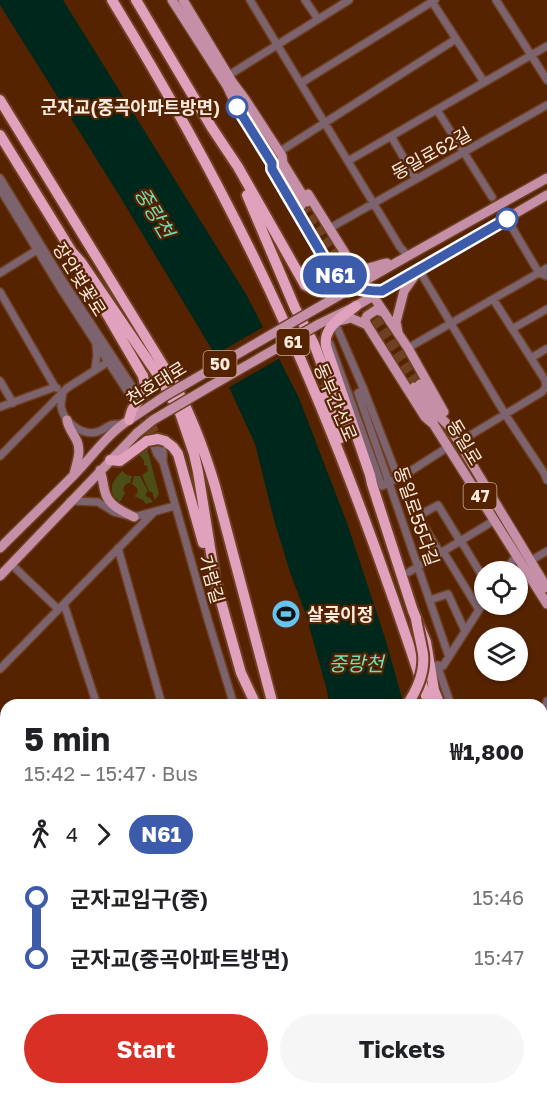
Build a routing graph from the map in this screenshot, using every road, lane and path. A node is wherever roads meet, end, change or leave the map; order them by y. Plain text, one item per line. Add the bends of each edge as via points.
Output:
1 (112, 0) edge
2 (128, 0) edge
3 (136, 0) edge
4 (172, 0) edge
5 (183, 0) edge
6 (250, 0) edge
7 (305, 0) edge
8 (349, 0) edge
9 (433, 0) edge
10 (496, 0) edge
11 (318, 19) junction
12 (150, 25) junction
13 (456, 39) junction
14 (278, 44) junction
15 (547, 46) edge
16 (531, 56) junction
17 (229, 75) junction
18 (547, 80) edge
19 (484, 82) junction
20 (301, 83) junction
21 (0, 100) edge
22 (547, 105) edge
23 (436, 110) junction
24 (324, 123) junction
25 (0, 135) edge
26 (391, 136) junction
27 (227, 152) junction
28 (464, 152) junction
29 (280, 154) junction
30 (348, 161) junction
31 (272, 163) junction
32 (0, 178) edge
33 (547, 178) edge
34 (416, 179) junction
35 (0, 189) edge
36 (547, 195) edge
37 (492, 197) dead end
38 (373, 203) junction
39 (507, 219) junction
40 (330, 228) junction
41 (37, 250) junction
42 (72, 252) junction
43 (408, 256) junction
44 (351, 261) junction
45 (399, 261) junction
46 (547, 268) edge
47 (419, 270) junction
48 (0, 273) edge
49 (333, 273) junction
50 (539, 273) junction
51 (547, 276) edge
52 (351, 290) junction
53 (326, 291) junction
54 (382, 291) junction
55 (0, 292) edge
56 (372, 296) junction
57 (494, 299) junction
58 (356, 306) junction
59 (545, 310) edge
60 (383, 312) junction
61 (547, 318) edge
62 (303, 322) junction
63 (335, 323) junction
64 (450, 323) junction
65 (319, 324) junction
66 (367, 325) junction
67 (512, 329) junction
68 (326, 334) junction
69 (399, 335) junction
70 (95, 340) junction
71 (408, 348) junction
72 (546, 349) edge
73 (531, 358) junction
74 (111, 360) junction
75 (547, 364) edge
76 (95, 369) junction
77 (538, 370) junction
78 (0, 381) edge
79 (55, 387) junction
80 (364, 390) junction
81 (63, 392) junction
82 (135, 397) dead end
83 (13, 402) junction
84 (0, 407) edge
85 (505, 414) junction
86 (67, 420) junction
87 (126, 422) junction
88 (434, 425) junction
89 (449, 426) junction
90 (459, 442) junction
91 (157, 443) junction
92 (448, 447) junction
93 (0, 456) edge
94 (110, 460) junction
95 (100, 470) junction
96 (545, 472) edge
97 (74, 475) junction
98 (398, 478) junction
99 (547, 480) edge
100 (389, 483) junction
101 (372, 484) junction
102 (352, 485) junction
103 (70, 501) junction
104 (175, 506) junction
105 (153, 513) junction
106 (134, 517) junction
107 (495, 520) junction
108 (460, 541) junction
109 (0, 548) edge
110 (118, 548) junction
111 (547, 551) edge
112 (441, 552) junction
113 (518, 557) junction
114 (513, 561) edge
115 (530, 561) junction
116 (474, 563) edge
117 (11, 564) junction
118 (418, 567) junction
119 (409, 572) dead end
120 (0, 576) edge
121 (215, 580) junction
122 (547, 588) edge
123 (430, 600) junction
124 (474, 602) edge
125 (547, 604) edge
126 (61, 606) junction
127 (415, 615) junction
128 (476, 615) edge
129 (465, 632) junction
130 (449, 657) junction
131 (0, 669) edge
132 (241, 673) junction
133 (95, 699) edge
134 (160, 699) edge
135 (232, 699) edge
136 (247, 699) edge
137 (253, 699) edge
138 (271, 699) edge
139 (411, 699) edge
140 (434, 699) edge
141 (435, 699) edge
142 (449, 699) edge

1 - 102 highway, 동부간선로 / 61 via 183,122 253,258 289,333
2 - 12 highway
3 - 12 highway
4 - 31 main road
5 - 17 main road
6 - 14 street
7 - 11 street
8 - 11 street
9 - 13 street
9 - 20 street
10 - 16 street
11 - 14 street
12 - 27 highway
13 - 19 street
13 - 24 street
14 - 17 street
14 - 20 street
15 - 16 street
16 - 18 street
16 - 19 street
17 - 29 main road
19 - 23 street
20 - 24 street
21 - 138 highway via 186,406 215,486
22 - 28 street, 동일로62길
23 - 26 street
23 - 28 street
24 - 29 street
24 - 30 street
25 - 42 highway
26 - 30 street
26 - 34 street
27 - 53 highway via 305,285
27 - 62 highway
28 - 34 street, 동일로62길
28 - 37 street
29 - 31 main road via 304,204
29 - 40 main road
30 - 38 street
31 - 49 main road
32 - 74 street, 장안벚꽃로
33 - 43 main road, 천호대로
34 - 38 street, 동일로62길
35 - 41 street, 장안벚꽃로
36 - 39 main road, 천호대로
38 - 40 street, 동일로62길
38 - 43 street
39 - 47 main road, 천호대로
39 - 50 street
40 - 44 main road
41 - 48 street
41 - 70 street, 장안벚꽃로
42 - 87 highway, bridge via 143,376 144,393
42 - 121 highway via 180,413 198,472
43 - 45 main road, 천호대로
44 - 45 main road via 366,269
44 - 49 main road via 353,270 341,277
45 - 52 main road, 천호대로
46 - 50 street
47 - 54 main road, 천호대로
47 - 64 street
47 - 69 main road via 404,291 396,322
49 - 52 main road
49 - 53 highway via 335,284
50 - 51 street
50 - 57 street
52 - 53 highway
52 - 54 main road
52 - 56 main road
52 - 87 main road, 천호대로 / 50, bridge
54 - 56 main road, 천호대로
55 - 79 street
56 - 58 main road, 천호대로
56 - 60 main road
57 - 64 street
57 - 67 street
58 - 63 highway
58 - 65 main road, 천호대로 / 50
59 - 61 street
59 - 67 street
60 - 66 main road via 376,310 367,316
60 - 69 main road
62 - 101 highway
62 - 102 highway via 346,453
63 - 65 main road
63 - 66 main road via 351,318
63 - 68 highway
63 - 80 street
64 - 71 street
64 - 85 street
65 - 94 main road, 천호대로 / 50, bridge via 153,420
66 - 88 main road via 425,417
67 - 73 street
68 - 100 street via 382,486
68 - 101 highway via 328,353
69 - 71 main road
70 - 74 street, 장안벚꽃로
70 - 76 street
71 - 89 main road
72 - 73 street
73 - 77 street
74 - 76 street
74 - 82 street, 장안벚꽃로
75 - 77 street
76 - 81 street
77 - 85 street via 547,383 544,391
78 - 83 street
79 - 81 street
79 - 83 street
80 - 98 street
80 - 100 street, 동일로55다길 via 358,393
81 - 86 street via 61,408
81 - 93 street
83 - 84 street
85 - 90 street
85 - 96 street
86 - 87 street via 89,433 99,432 111,423
86 - 97 main road via 78,442
87 - 97 main road, 천호대로 / 50
88 - 89 main road, 동일로 / 47 via 417,385
88 - 92 main road, 동일로 / 47
89 - 90 main road, 동일로 / 47
90 - 115 main road, 동일로 / 47
91 - 94 highway via 120,461
91 - 104 street, 가람길 via 163,452 162,462
91 - 121 highway via 173,447 178,454
92 - 98 street
92 - 107 main road, 동일로 / 47
94 - 95 main road, 천호대로 / 50
95 - 103 main road, 천호대로 / 50
95 - 106 main road via 109,500
96 - 99 street
97 - 109 main road, 천호대로 / 50
98 - 100 street
100 - 118 street, 동일로55다길
101 - 127 highway
102 - 140 highway, 동부간선로 / 61
103 - 106 street via 98,502 114,512
103 - 117 main road, 천호대로 / 50
104 - 105 street
104 - 135 street, 가람길
105 - 106 street
105 - 110 street
107 - 108 street
107 - 113 main road, 동일로 / 47
108 - 112 street
108 - 112 street via 438,505 418,516
108 - 116 street
110 - 126 street
110 - 134 street
111 - 115 street
112 - 118 street
112 - 124 street
113 - 114 street
113 - 125 main road, 동일로 / 47
115 - 122 main road, 동일로 / 47
117 - 120 main road, 천호대로 / 50
117 - 126 street
118 - 119 street
118 - 123 street, 동일로55다길
121 - 132 highway
123 - 129 street via 448,594
123 - 130 street, 동일로55다길
126 - 131 street
126 - 133 street
127 - 139 highway, bridge via 423,663
127 - 141 highway, bridge via 429,652
128 - 129 street
129 - 130 street
130 - 142 street via 442,666 437,665
132 - 136 highway
132 - 137 highway

